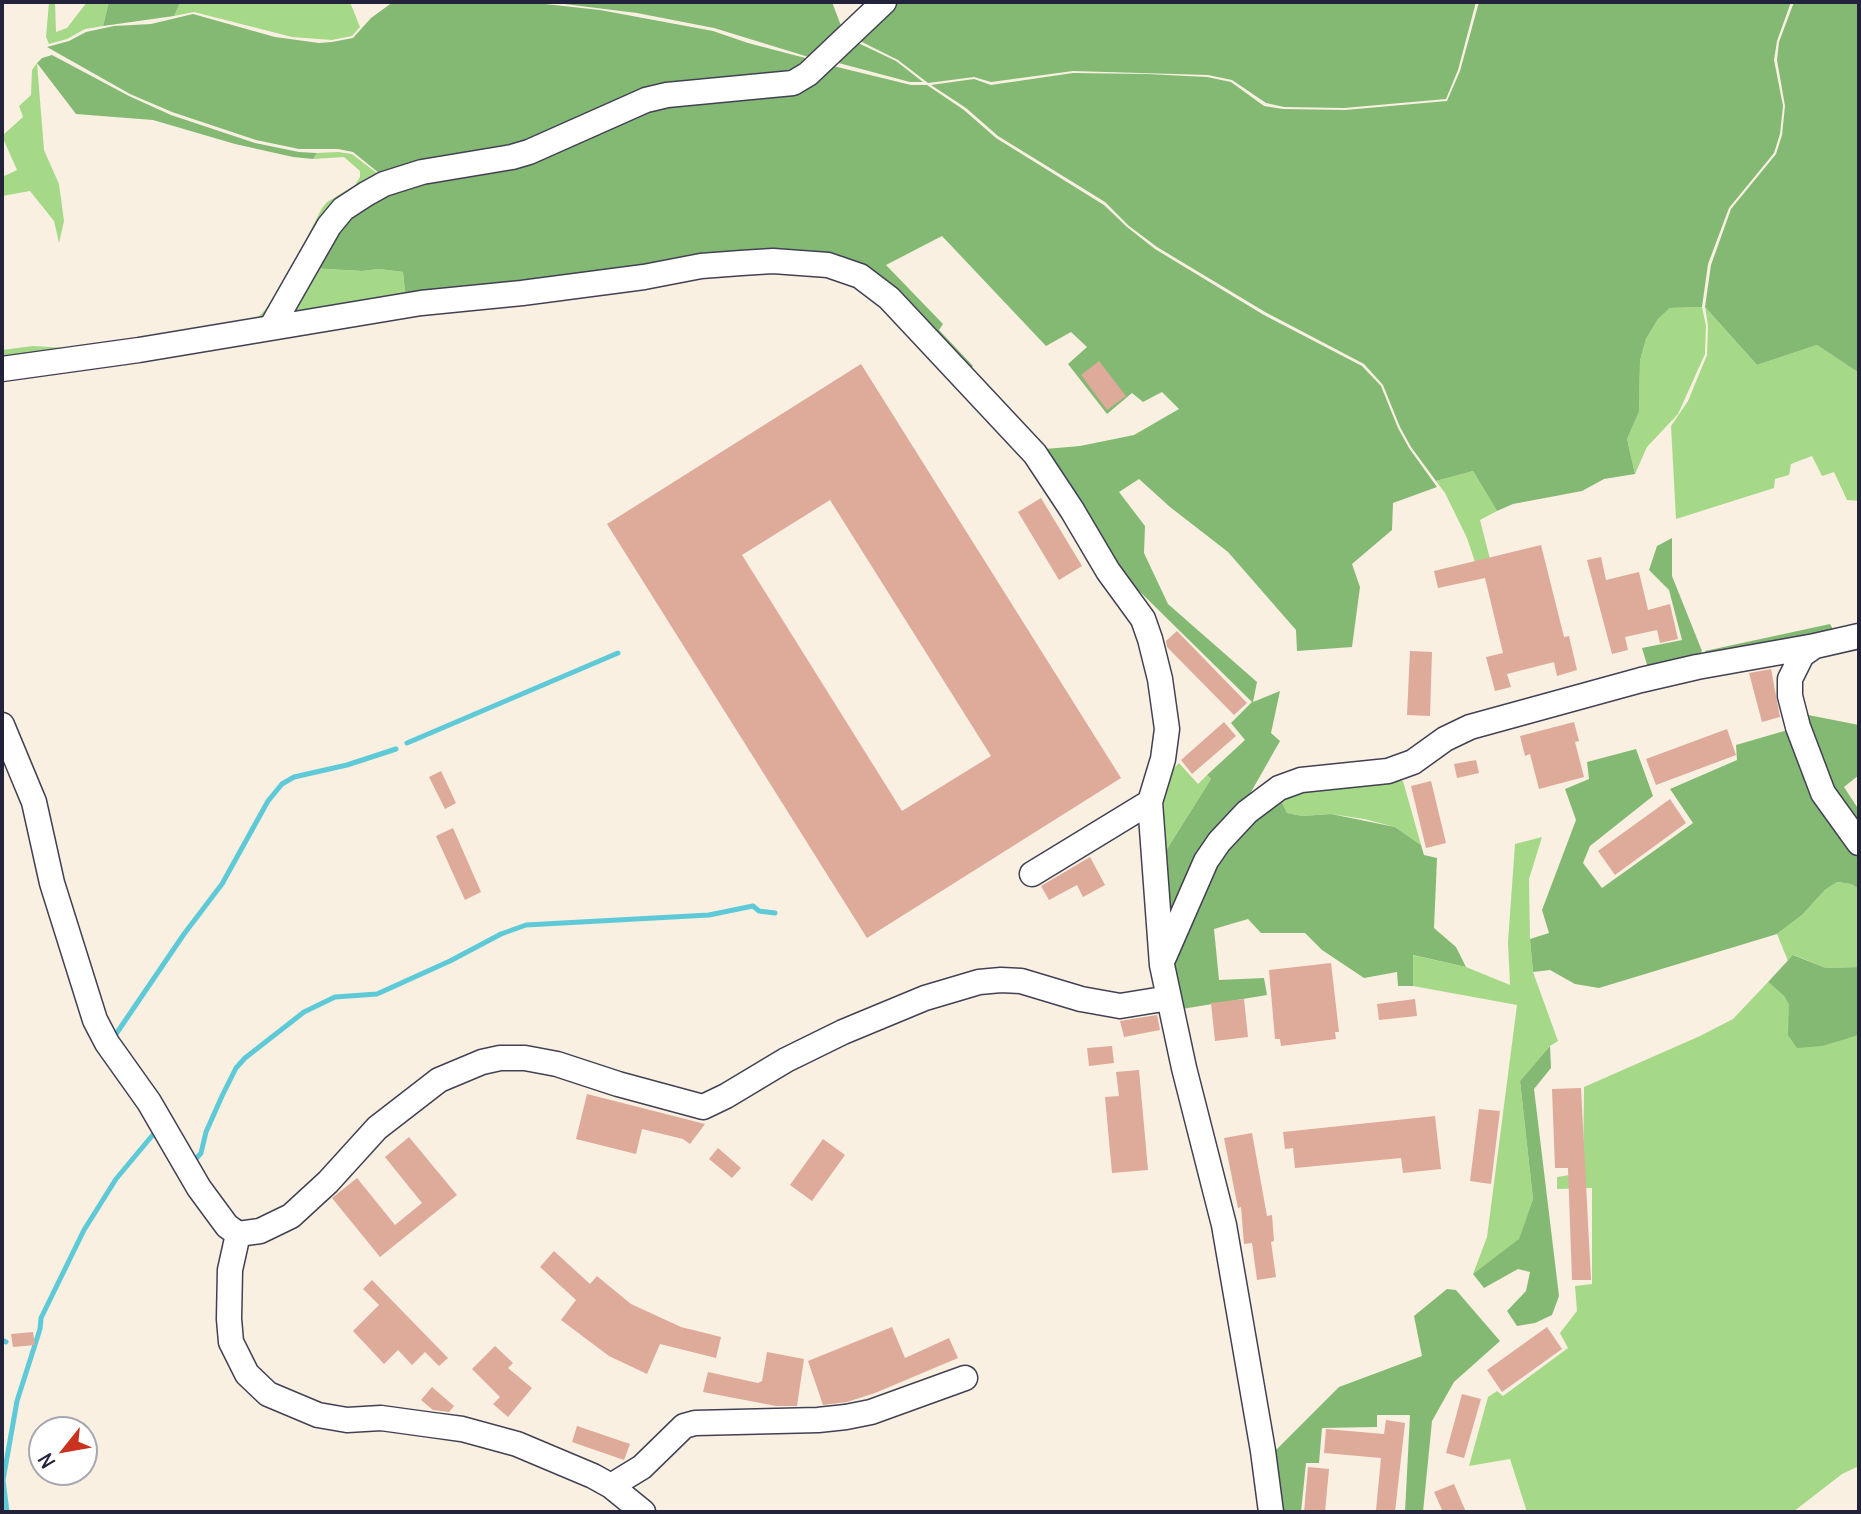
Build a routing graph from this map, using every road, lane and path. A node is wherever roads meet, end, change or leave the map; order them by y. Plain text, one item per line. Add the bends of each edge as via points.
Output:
1 (884, 2) edge
2 (272, 326) junction
3 (2, 369) edge
4 (1859, 636) edge
5 (1815, 646) junction
6 (2, 725) edge
7 (1150, 802) junction
8 (1859, 843) edge
9 (1032, 874) dead end
10 (1162, 965) junction
11 (1169, 998) junction
12 (238, 1234) junction
13 (965, 1378) dead end
14 (611, 1486) junction
15 (643, 1512) edge
16 (1271, 1512) edge

1 - 2 street via 793,83 646,100 529,152 422,172 384,184 343,209 329,226
2 - 3 street
2 - 7 street via 715,265 812,262 860,276 897,306 1035,454 1143,619 1160,679 1167,729
4 - 5 street
5 - 8 street via 1795,666 1790,696 1823,793
5 - 10 street via 1641,680 1470,727 1413,762 1388,771 1301,780 1279,788 1234,823 1219,842
6 - 12 street via 34,802 52,883 94,1020 149,1102 183,1164 227,1226
7 - 9 street
7 - 10 street
10 - 11 street
11 - 12 street via 1120,1006 1021,981 979,982 925,998 844,1032 703,1107 557,1064 525,1058 482,1062 439,1080 377,1128 291,1216 260,1231
11 - 16 street via 1224,1225
12 - 14 street via 230,1270 231,1342 247,1374 268,1394 332,1419 382,1418 494,1436
13 - 14 street via 846,1417 684,1426 642,1467
14 - 15 street

